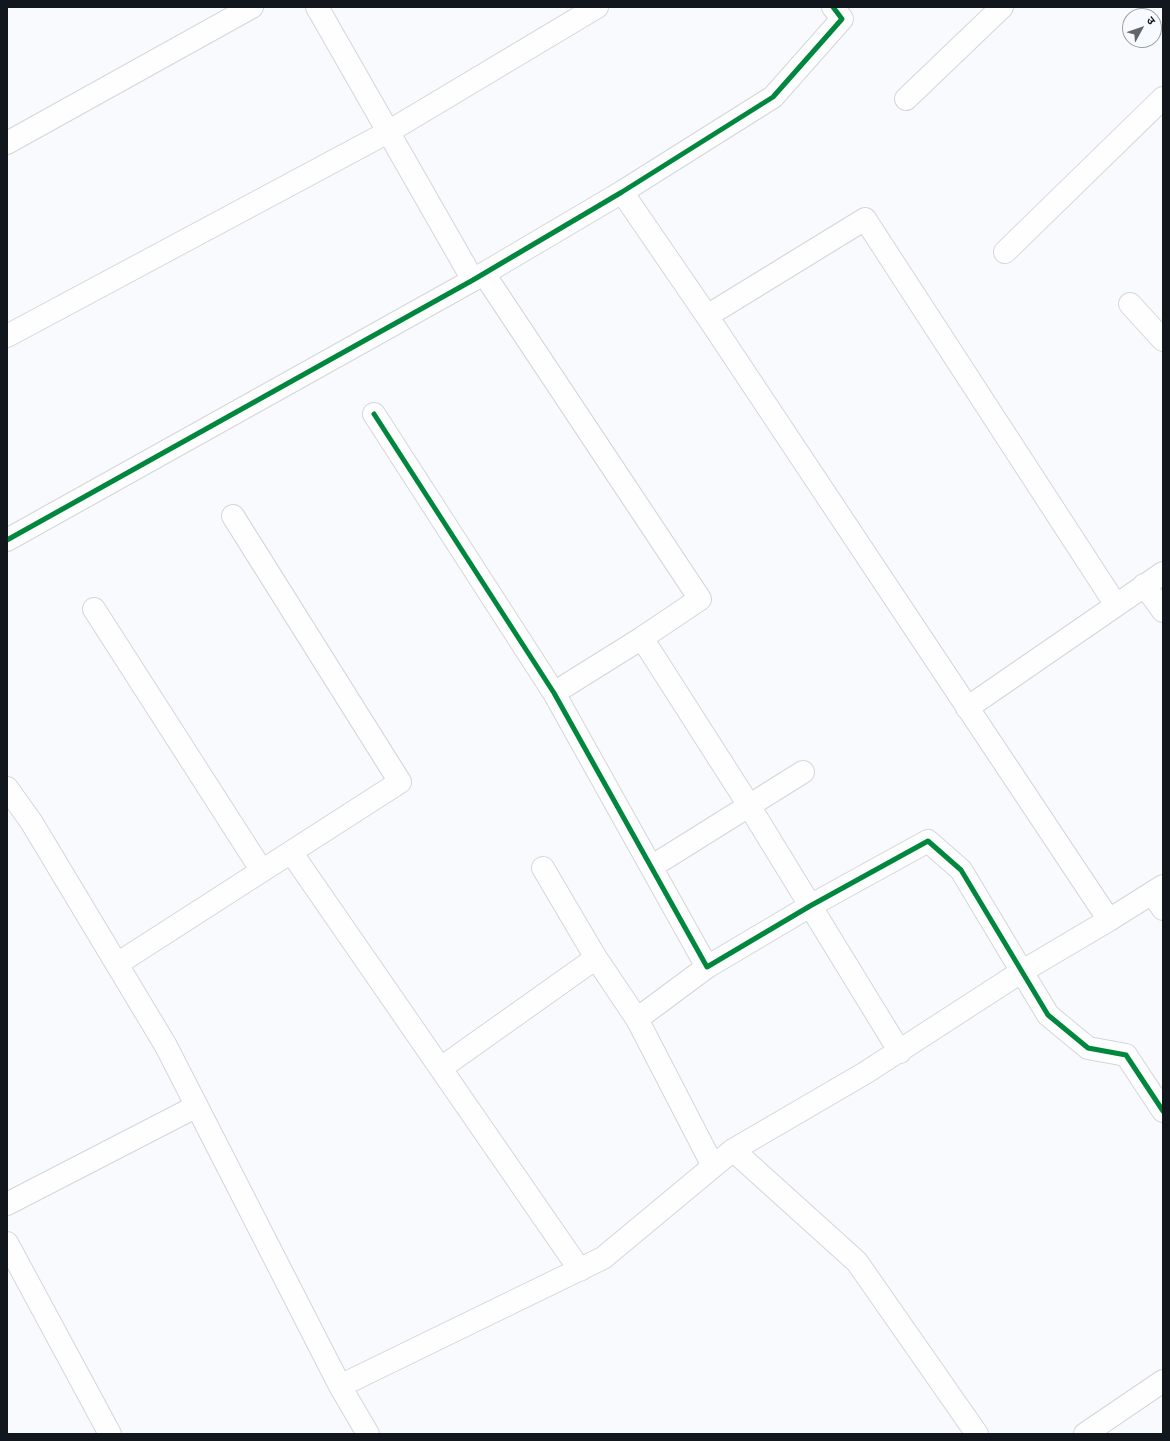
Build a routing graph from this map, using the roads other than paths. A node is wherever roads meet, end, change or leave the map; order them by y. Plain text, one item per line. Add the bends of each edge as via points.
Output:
1 (252, 7) edge
2 (317, 7) edge
3 (597, 7) edge
4 (833, 7) edge
5 (1002, 7) edge
6 (1163, 98) edge
7 (906, 99) dead end
8 (388, 132) junction
9 (7, 143) edge
10 (622, 192) junction
11 (1005, 252) dead end
12 (479, 277) junction
13 (1130, 304) dead end
14 (707, 316) junction
15 (7, 336) edge
16 (1163, 340) edge
17 (374, 414) dead end
18 (233, 516) dead end
19 (7, 540) edge
20 (1163, 573) edge
21 (1144, 585) junction
22 (1116, 605) junction
23 (94, 609) dead end
24 (1163, 611) edge
25 (642, 638) junction
26 (554, 693) junction
27 (967, 708) junction
28 (803, 772) dead end
29 (7, 788) edge
30 (749, 807) junction
31 (291, 852) junction
32 (651, 867) junction
33 (543, 868) dead end
34 (262, 871) junction
35 (1159, 896) edge
36 (810, 906) junction
37 (1109, 920) junction
38 (596, 958) junction
39 (117, 964) junction
40 (707, 967) junction
41 (1021, 972) junction
42 (637, 1019) junction
43 (900, 1052) junction
44 (441, 1068) junction
45 (197, 1106) junction
46 (1163, 1111) edge
47 (733, 1150) junction
48 (714, 1166) junction
49 (7, 1204) edge
50 (7, 1244) edge
51 (580, 1270) junction
52 (1163, 1381) edge
53 (340, 1386) junction
54 (110, 1434) edge
55 (368, 1434) edge
56 (978, 1434) edge
57 (1085, 1434) edge

1 - 9 street
2 - 8 street
3 - 8 street
4 - 10 street via 842,19 773,97
5 - 7 street
6 - 11 street
8 - 12 street
8 - 15 street
10 - 12 street
10 - 14 street
12 - 19 street
12 - 25 street via 700,599
13 - 16 street
14 - 22 street via 865,219
14 - 27 street
17 - 26 street
18 - 31 street via 400,782
20 - 21 street
21 - 22 street
21 - 24 street
22 - 27 street
23 - 34 street
25 - 26 street
25 - 30 street
26 - 32 street
27 - 37 street
28 - 30 street
29 - 39 street via 32,823
30 - 32 street
30 - 36 street
31 - 34 street
31 - 44 street
32 - 40 street
33 - 38 street
34 - 39 street
35 - 37 street
36 - 40 street
36 - 41 street via 928,840 961,870
36 - 43 street
37 - 41 street
38 - 42 street
38 - 44 street
39 - 45 street via 166,1046
40 - 42 street
41 - 43 street
41 - 46 street via 1048,1015 1088,1048 1126,1055
42 - 48 street
43 - 47 street
44 - 51 street
45 - 49 street
45 - 53 street
47 - 48 street
47 - 56 street via 857,1262
48 - 51 street via 603,1258
50 - 54 street
51 - 53 street
52 - 57 street
53 - 55 street

